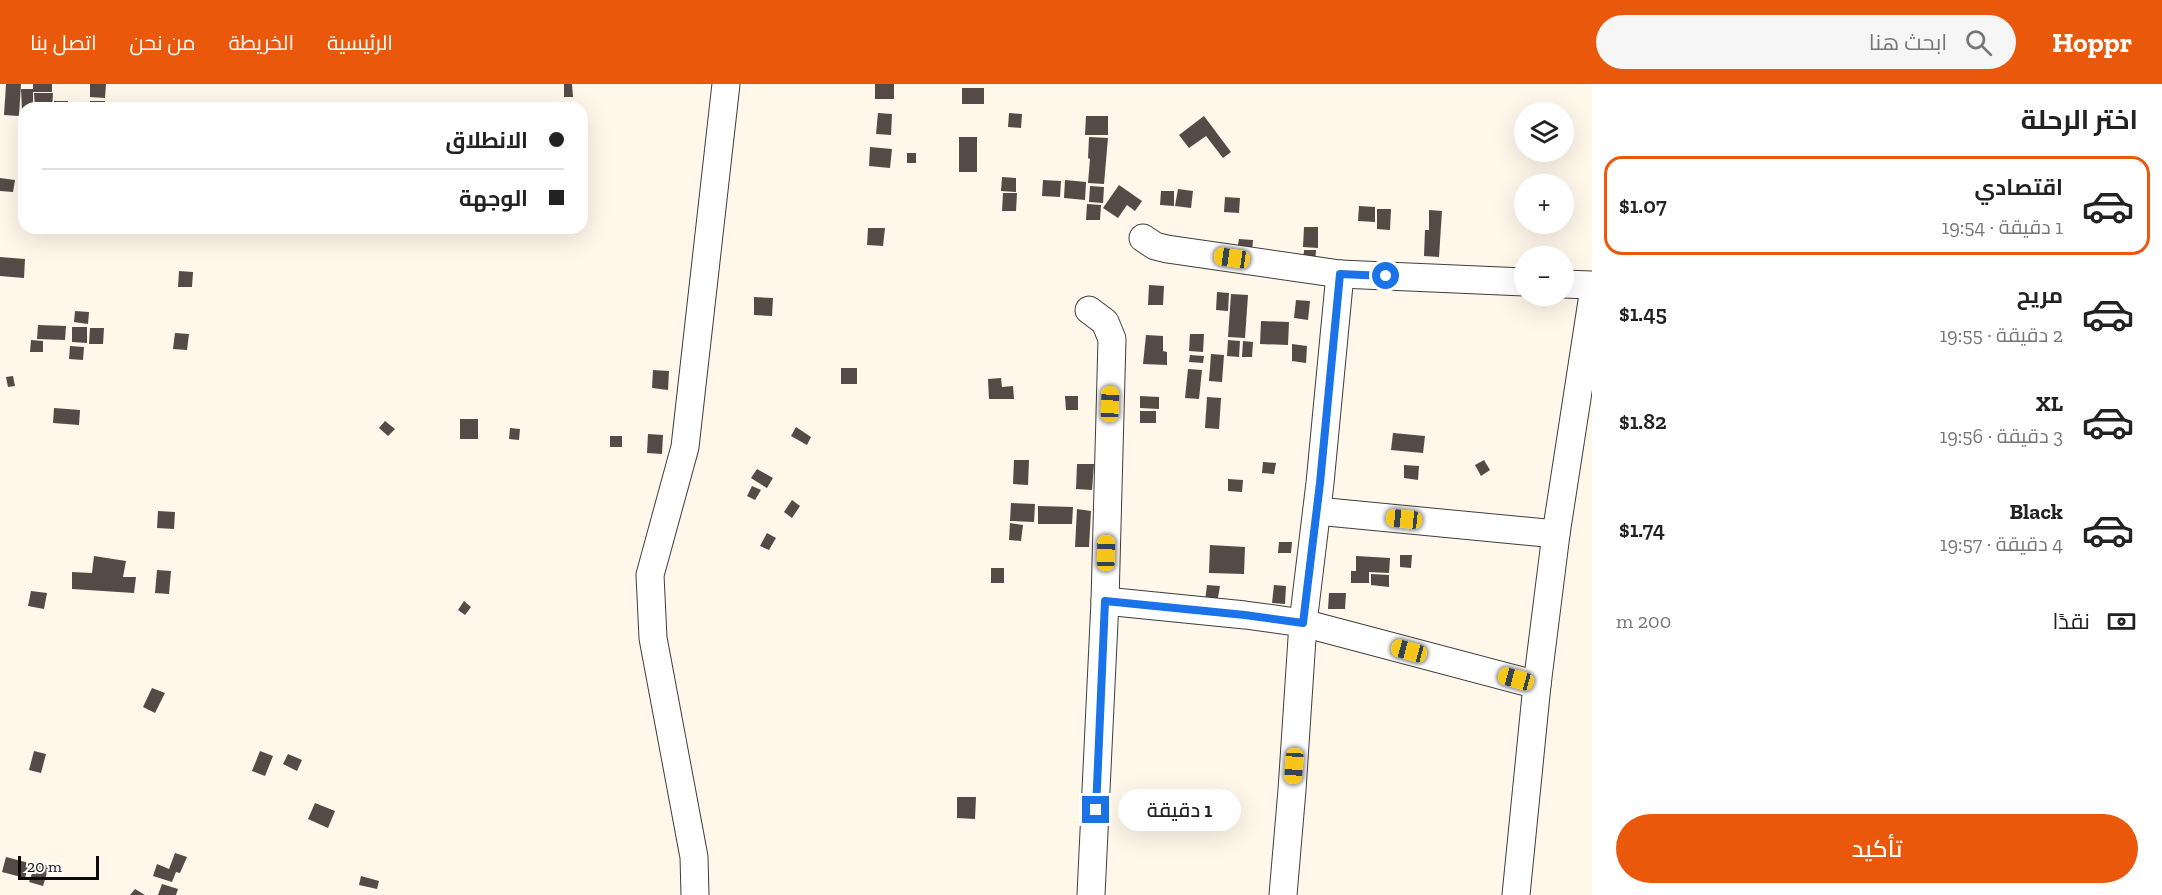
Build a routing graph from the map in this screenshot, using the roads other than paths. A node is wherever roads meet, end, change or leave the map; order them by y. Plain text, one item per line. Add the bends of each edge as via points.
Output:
1 (726, 84) edge
2 (1143, 238) dead end
3 (1340, 274) junction
4 (1514, 282) edge
5 (1574, 284) edge
6 (1592, 285) edge
7 (1592, 301) edge
8 (1089, 310) dead end
9 (1317, 511) junction
10 (1556, 534) junction
11 (1105, 601) junction
12 (1303, 623) junction
13 (1537, 685) junction
14 (695, 895) edge
15 (1091, 895) edge
16 (1283, 895) edge
17 (1516, 895) edge

1 - 14 street via 685,447 650,575 653,638 694,857
2 - 3 street via 1167,249
3 - 4 street
3 - 9 street
5 - 6 street
7 - 10 street
8 - 11 street via 1105,322 1112,339
9 - 10 street
9 - 12 street
10 - 13 street
11 - 12 street
11 - 15 street
12 - 13 street
12 - 16 street
13 - 17 street

